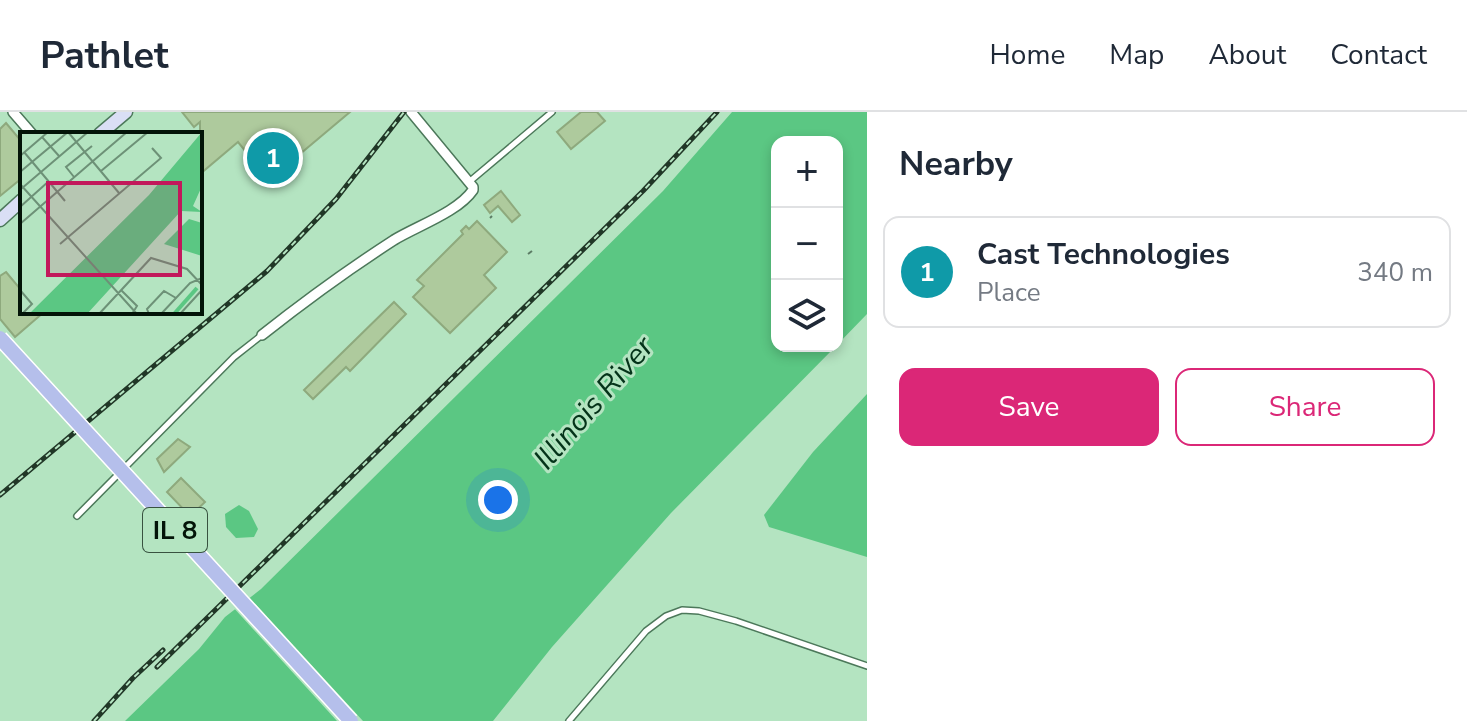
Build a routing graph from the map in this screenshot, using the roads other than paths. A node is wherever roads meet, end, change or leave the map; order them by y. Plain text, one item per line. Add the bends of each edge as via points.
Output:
1 (13, 112) edge
2 (126, 112) edge
3 (411, 112) edge
4 (552, 112) edge
5 (30, 132) edge
6 (102, 132) edge
7 (469, 182) junction
8 (20, 202) edge
9 (0, 220) edge
10 (262, 335) joint
11 (0, 338) edge
12 (77, 516) dead end
13 (867, 666) edge
14 (351, 721) edge
15 (569, 721) edge

1 - 5 street
2 - 6 main road
3 - 7 street
4 - 7 lane
7 - 10 street via 473,190 459,203 335,279
8 - 9 main road
10 - 12 lane
11 - 14 main road, IL 8, bridge
13 - 15 lane via 736,621 682,610 646,631

